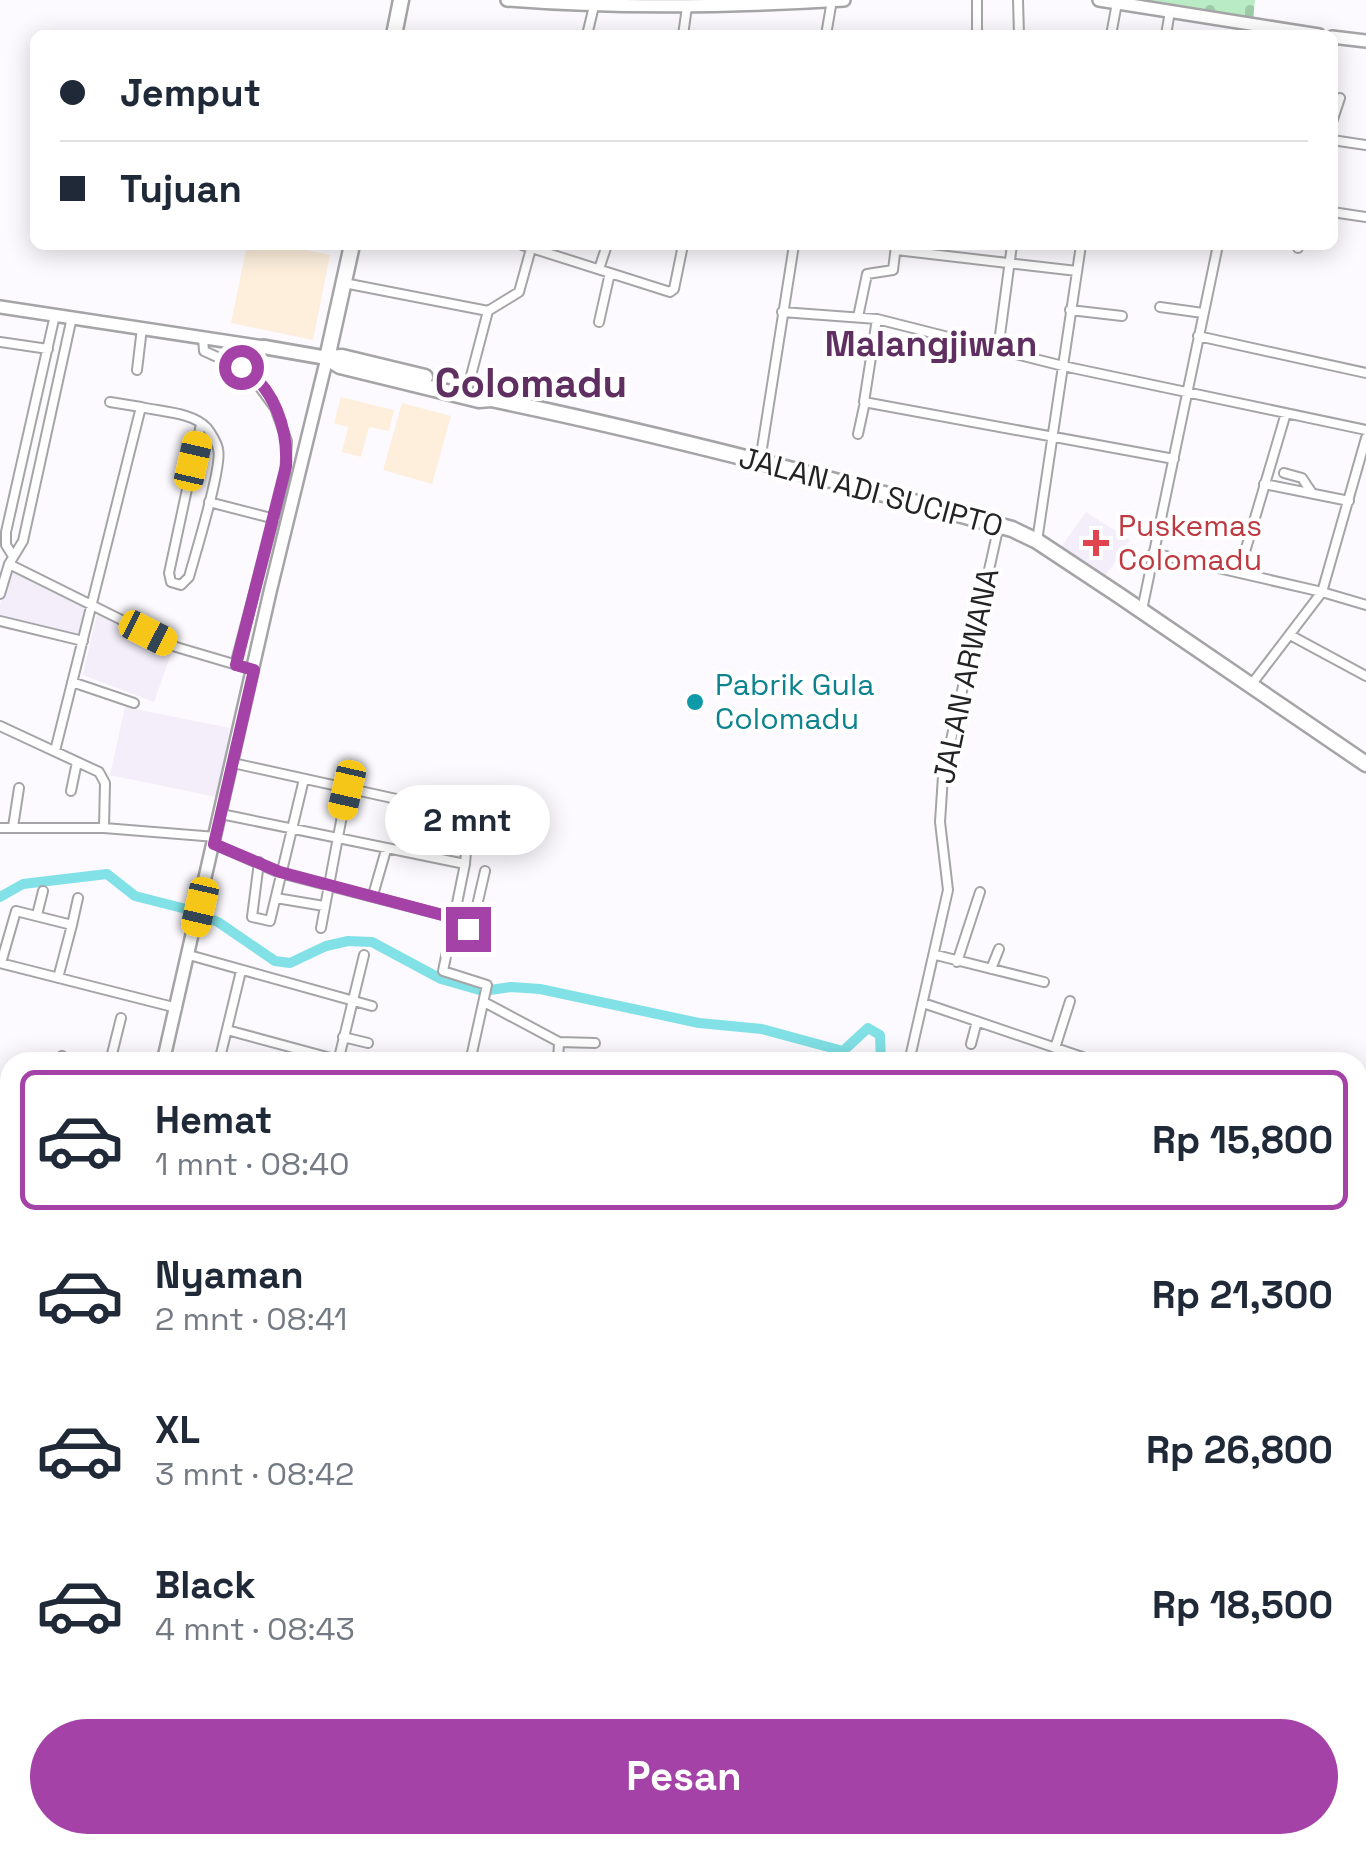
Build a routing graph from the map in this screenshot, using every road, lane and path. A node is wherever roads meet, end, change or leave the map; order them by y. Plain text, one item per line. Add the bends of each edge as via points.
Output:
1 (401, 0) edge
2 (507, 0) edge
3 (832, 0) edge
4 (844, 0) edge
5 (977, 0) edge
6 (1018, 0) edge
7 (1099, 0) edge
8 (612, 3) edge
9 (1116, 3) junction
10 (1143, 3) edge
11 (594, 6) junction
12 (687, 7) junction
13 (1170, 11) junction
14 (395, 30) edge
15 (588, 30) edge
16 (684, 30) edge
17 (827, 30) edge
18 (977, 30) edge
19 (1019, 30) edge
20 (1112, 30) edge
21 (1167, 30) edge
22 (1258, 30) edge
23 (1338, 38) edge
24 (1366, 42) edge
25 (1340, 98) dead end
26 (1338, 104) edge
27 (1338, 141) edge
28 (1366, 145) edge
29 (1338, 213) edge
30 (1366, 217) edge
31 (351, 250) edge
32 (527, 250) edge
33 (541, 250) edge
34 (606, 250) edge
35 (682, 250) edge
36 (793, 250) edge
37 (896, 250) edge
38 (910, 250) edge
39 (1011, 250) edge
40 (1080, 250) edge
41 (1217, 250) edge
42 (1010, 264) junction
43 (600, 269) junction
44 (1077, 272) junction
45 (610, 273) junction
46 (344, 283) junction
47 (0, 307) edge
48 (1160, 307) dead end
49 (1070, 310) junction
50 (488, 312) junction
51 (782, 312) junction
52 (1203, 313) junction
53 (55, 315) junction
54 (1122, 316) dead end
55 (72, 317) junction
56 (858, 317) junction
57 (877, 319) junction
58 (600, 322) dead end
59 (142, 328) junction
60 (1198, 336) junction
61 (203, 338) junction
62 (0, 342) edge
63 (264, 347) joint
64 (48, 349) junction
65 (998, 350) junction
66 (328, 358) junction
67 (1063, 366) junction
68 (138, 370) dead end
69 (1366, 372) edge
70 (468, 387) junction
71 (1188, 391) junction
72 (490, 398) junction
73 (110, 402) dead end
74 (865, 402) junction
75 (141, 408) junction
76 (1286, 414) junction
77 (202, 424) junction
78 (1366, 430) edge
79 (858, 434) dead end
80 (1053, 438) junction
81 (1366, 438) edge
82 (1174, 458) junction
83 (760, 461) junction
84 (1284, 473) dead end
85 (1264, 484) junction
86 (1312, 494) junction
87 (1349, 501) junction
88 (209, 502) junction
89 (274, 519) junction
90 (999, 525) junction
91 (3, 530) edge
92 (1037, 541) junction
93 (3, 544) edge
94 (1153, 553) junction
95 (11, 560) junction
96 (1239, 572) junction
97 (1322, 592) junction
98 (0, 594) edge
99 (1366, 605) edge
100 (92, 606) junction
101 (1142, 610) junction
102 (0, 621) edge
103 (1290, 635) junction
104 (83, 641) junction
105 (236, 665) junction
106 (254, 670) junction
107 (1366, 676) edge
108 (72, 682) junction
109 (1251, 686) junction
110 (134, 703) dead end
111 (0, 726) edge
112 (55, 751) junction
113 (77, 762) junction
114 (233, 762) junction
115 (1366, 764) edge
116 (304, 779) junction
117 (20, 788) dead end
118 (347, 790) junction
119 (71, 791) dead end
120 (401, 801) junction
121 (221, 814) junction
122 (0, 828) edge
123 (13, 828) junction
124 (104, 828) junction
125 (292, 831) junction
126 (336, 838) junction
127 (215, 841) junction
128 (467, 844) junction
129 (386, 850) junction
130 (259, 862) junction
131 (464, 864) junction
132 (485, 871) dead end
133 (280, 872) junction
134 (327, 884) junction
135 (43, 891) dead end
136 (980, 892) dead end
137 (373, 895) junction
138 (78, 898) dead end
139 (276, 898) junction
140 (324, 906) junction
141 (38, 914) junction
142 (453, 922) junction
143 (72, 926) junction
144 (322, 928) dead end
145 (999, 949) dead end
146 (189, 955) junction
147 (364, 955) dead end
148 (936, 955) junction
149 (956, 962) junction
150 (1, 963) edge
151 (991, 969) junction
152 (241, 972) junction
153 (58, 978) junction
154 (1044, 982) dead end
155 (484, 1000) junction
156 (351, 1001) junction
157 (1070, 1001) dead end
158 (923, 1003) junction
159 (372, 1006) dead end
160 (177, 1008) junction
161 (121, 1018) dead end
162 (977, 1021) junction
163 (227, 1030) junction
164 (344, 1037) junction
165 (558, 1042) junction
166 (368, 1043) dead end
167 (595, 1043) dead end
168 (971, 1044) dead end
169 (1055, 1048) junction
170 (112, 1052) edge
171 (166, 1052) edge
172 (222, 1052) edge
173 (306, 1052) edge
174 (340, 1052) edge
175 (472, 1052) edge
176 (558, 1052) edge
177 (911, 1052) edge
178 (1067, 1052) edge

1 - 14 highway
2 - 11 main road
3 - 4 main road
3 - 12 main road
3 - 17 street
5 - 18 street
6 - 19 street
7 - 9 main road
8 - 11 main road
8 - 12 main road
9 - 10 main road
9 - 20 street
10 - 13 main road
11 - 15 street
12 - 16 street
13 - 21 street
13 - 22 main road
23 - 24 main road
25 - 26 street
27 - 28 street
29 - 30 street
31 - 46 highway
32 - 50 street via 518,292
33 - 43 street
34 - 43 street
35 - 45 street via 672,291
36 - 51 street
37 - 56 street via 894,270 867,274
38 - 42 street
39 - 42 street
40 - 44 street
41 - 52 street
42 - 44 street
42 - 65 street
43 - 45 street
44 - 49 street
45 - 58 street
46 - 50 street
46 - 66 highway
47 - 53 main road
48 - 52 street
49 - 54 street
49 - 67 street
50 - 70 street
51 - 56 street
51 - 83 street
52 - 60 street
53 - 55 main road
53 - 64 street
55 - 59 main road
55 - 95 street via 23,541
56 - 57 street
57 - 65 street
57 - 74 street
59 - 61 main road
59 - 68 street
60 - 69 street
60 - 71 street
61 - 63 main road
61 - 89 street via 204,351 248,371 280,420 286,466
62 - 64 street
63 - 66 main road, JALAN ADI SUCIPTO
64 - 91 street
65 - 67 street
66 - 70 highway, JALAN ADI SUCIPTO
66 - 72 highway, JALAN ADI SUCIPTO
66 - 106 main road
67 - 71 street
67 - 80 street
70 - 72 highway, JALAN ADI SUCIPTO
71 - 76 street
71 - 82 street
72 - 83 highway, JALAN ADI SUCIPTO
73 - 75 street
74 - 79 street
74 - 80 street
75 - 77 street
75 - 100 street
76 - 78 street
76 - 85 street
77 - 88 street via 219,453
77 - 88 street via 171,582 187,582
80 - 82 street
80 - 92 street
81 - 87 street
82 - 94 street
83 - 90 highway, JALAN ADI SUCIPTO
84 - 86 street via 1302,478
85 - 86 street
85 - 96 street
86 - 87 street
87 - 97 street
88 - 89 street
89 - 105 street
90 - 92 highway, JALAN ADI SUCIPTO
90 - 148 street, JALAN ARWANA via 943,776 941,844 948,886
91 - 93 street
92 - 101 highway, JALAN ADI SUCIPTO
93 - 95 street
94 - 96 street
94 - 101 street
95 - 98 street
95 - 100 street
96 - 97 street
97 - 99 street
97 - 103 street
100 - 104 street
100 - 105 street via 176,647
101 - 109 highway, JALAN ADI SUCIPTO
102 - 104 street
103 - 107 street
103 - 109 street
104 - 108 street
105 - 106 street
106 - 114 main road
108 - 110 street
108 - 112 street
109 - 115 highway, JALAN ADI SUCIPTO
111 - 112 street
112 - 113 street
113 - 119 street
113 - 124 street via 103,777
114 - 116 street
114 - 121 main road
116 - 118 street
116 - 125 street
117 - 123 street
118 - 120 street
118 - 126 street
120 - 128 street via 469,815
120 - 128 street via 397,829
121 - 125 street
121 - 127 main road
122 - 123 street
123 - 124 street
124 - 127 street
125 - 126 street
125 - 133 street
126 - 129 street
126 - 134 street
127 - 130 street
127 - 146 main road
128 - 131 street
129 - 131 street
129 - 137 street
130 - 133 street
130 - 139 street via 253,918 271,920
131 - 142 street
132 - 142 street via 472,927
133 - 134 street
133 - 139 street
134 - 137 street
134 - 140 street
135 - 141 street
136 - 149 street
137 - 142 street
138 - 143 street
139 - 140 street
140 - 144 street
141 - 143 street
141 - 150 street via 16,911
142 - 155 street via 442,971 487,985
143 - 153 street
145 - 151 street
146 - 152 street
146 - 160 main road
147 - 156 street
148 - 149 street
148 - 158 street, JALAN ARWANA
149 - 151 street
150 - 153 street
151 - 154 street
152 - 156 street
152 - 163 street
153 - 160 street
155 - 165 street
155 - 175 street
156 - 159 street
156 - 164 street
157 - 169 street
158 - 162 street
158 - 177 street, JALAN ARWANA
160 - 171 main road
161 - 170 street
162 - 168 street
162 - 169 street
163 - 172 street
163 - 173 street
164 - 166 street
164 - 174 street
165 - 167 street
165 - 176 street
169 - 178 street

